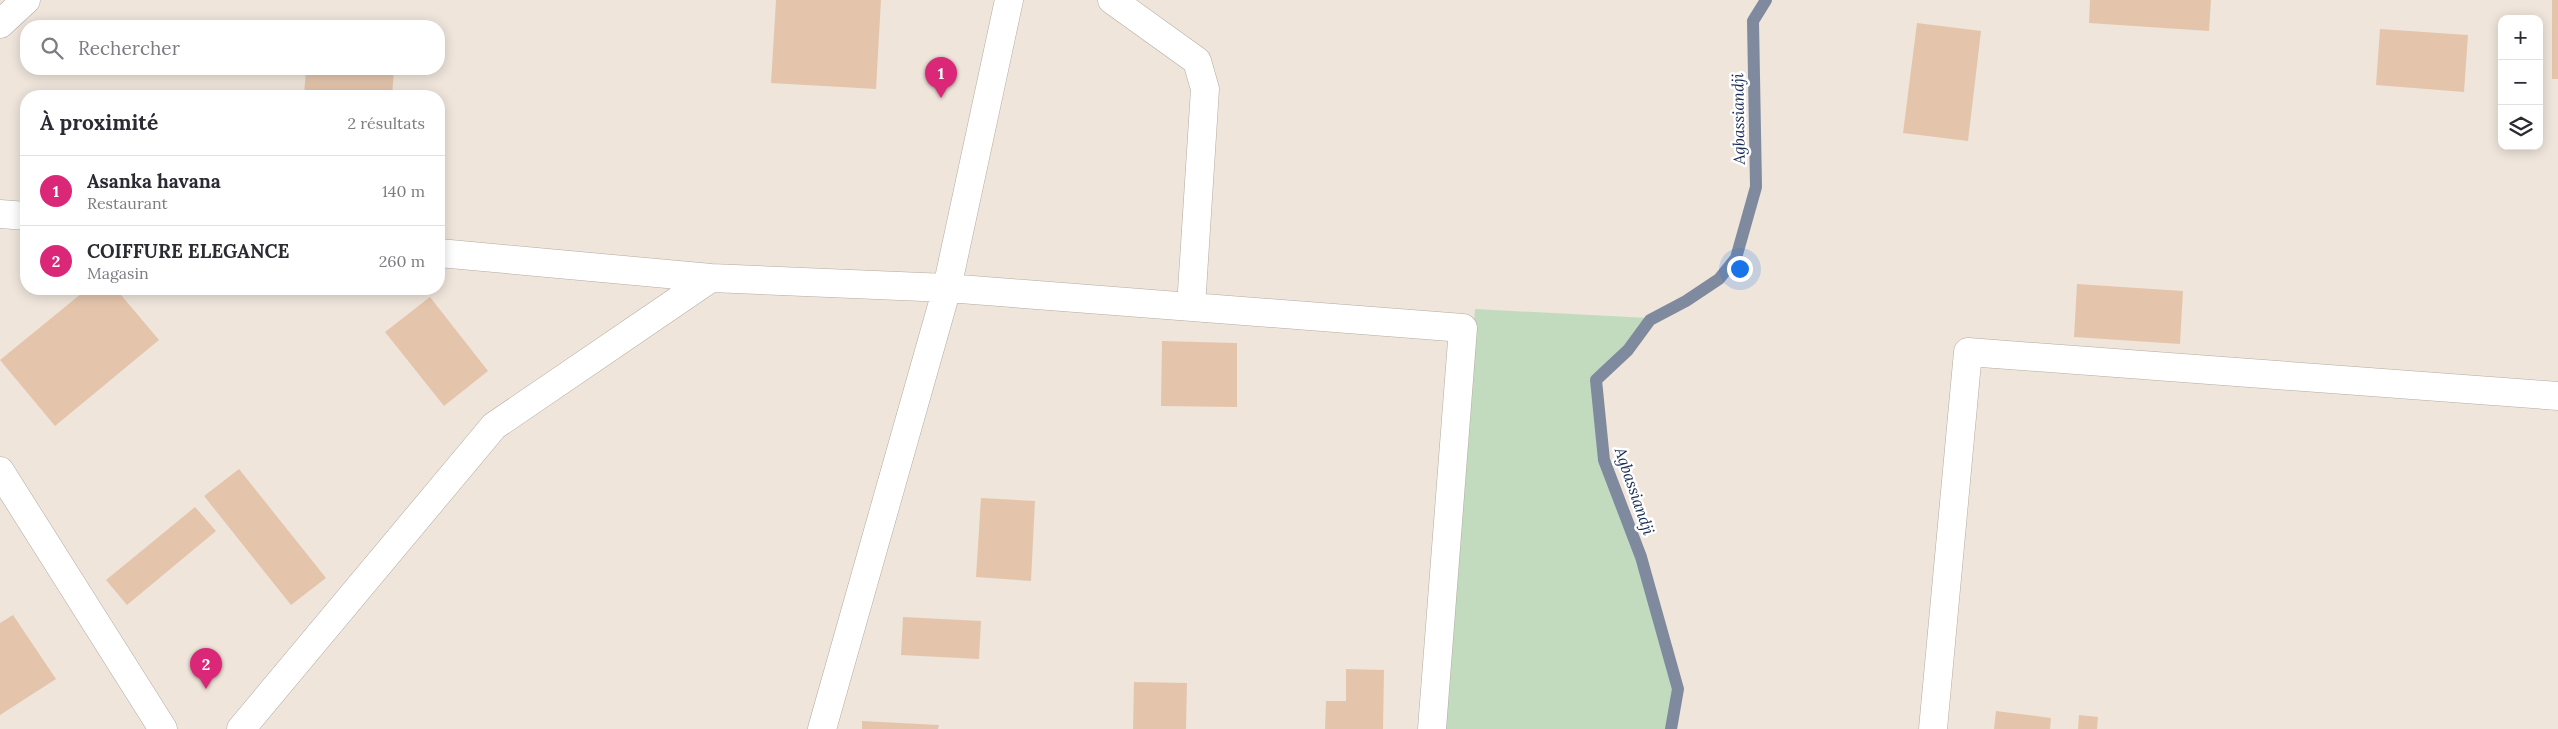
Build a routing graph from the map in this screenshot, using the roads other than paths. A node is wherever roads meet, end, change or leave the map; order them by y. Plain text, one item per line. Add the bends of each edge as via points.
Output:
1 (26, 0) edge
2 (1009, 0) edge
3 (1112, 0) edge
4 (0, 24) edge
5 (0, 214) edge
6 (20, 216) edge
7 (445, 254) edge
8 (712, 278) junction
9 (947, 288) junction
10 (1191, 307) junction
11 (2558, 396) edge
12 (0, 471) edge
13 (163, 729) edge
14 (241, 729) edge
15 (822, 729) edge
16 (1432, 729) edge
17 (1933, 729) edge

1 - 4 street
2 - 9 street
3 - 10 street via 1196,60 1205,89
5 - 6 street
7 - 8 street
8 - 9 street
8 - 14 street via 494,426
9 - 10 street
9 - 15 street
10 - 16 street via 1463,328
11 - 17 street via 1968,352
12 - 13 street

